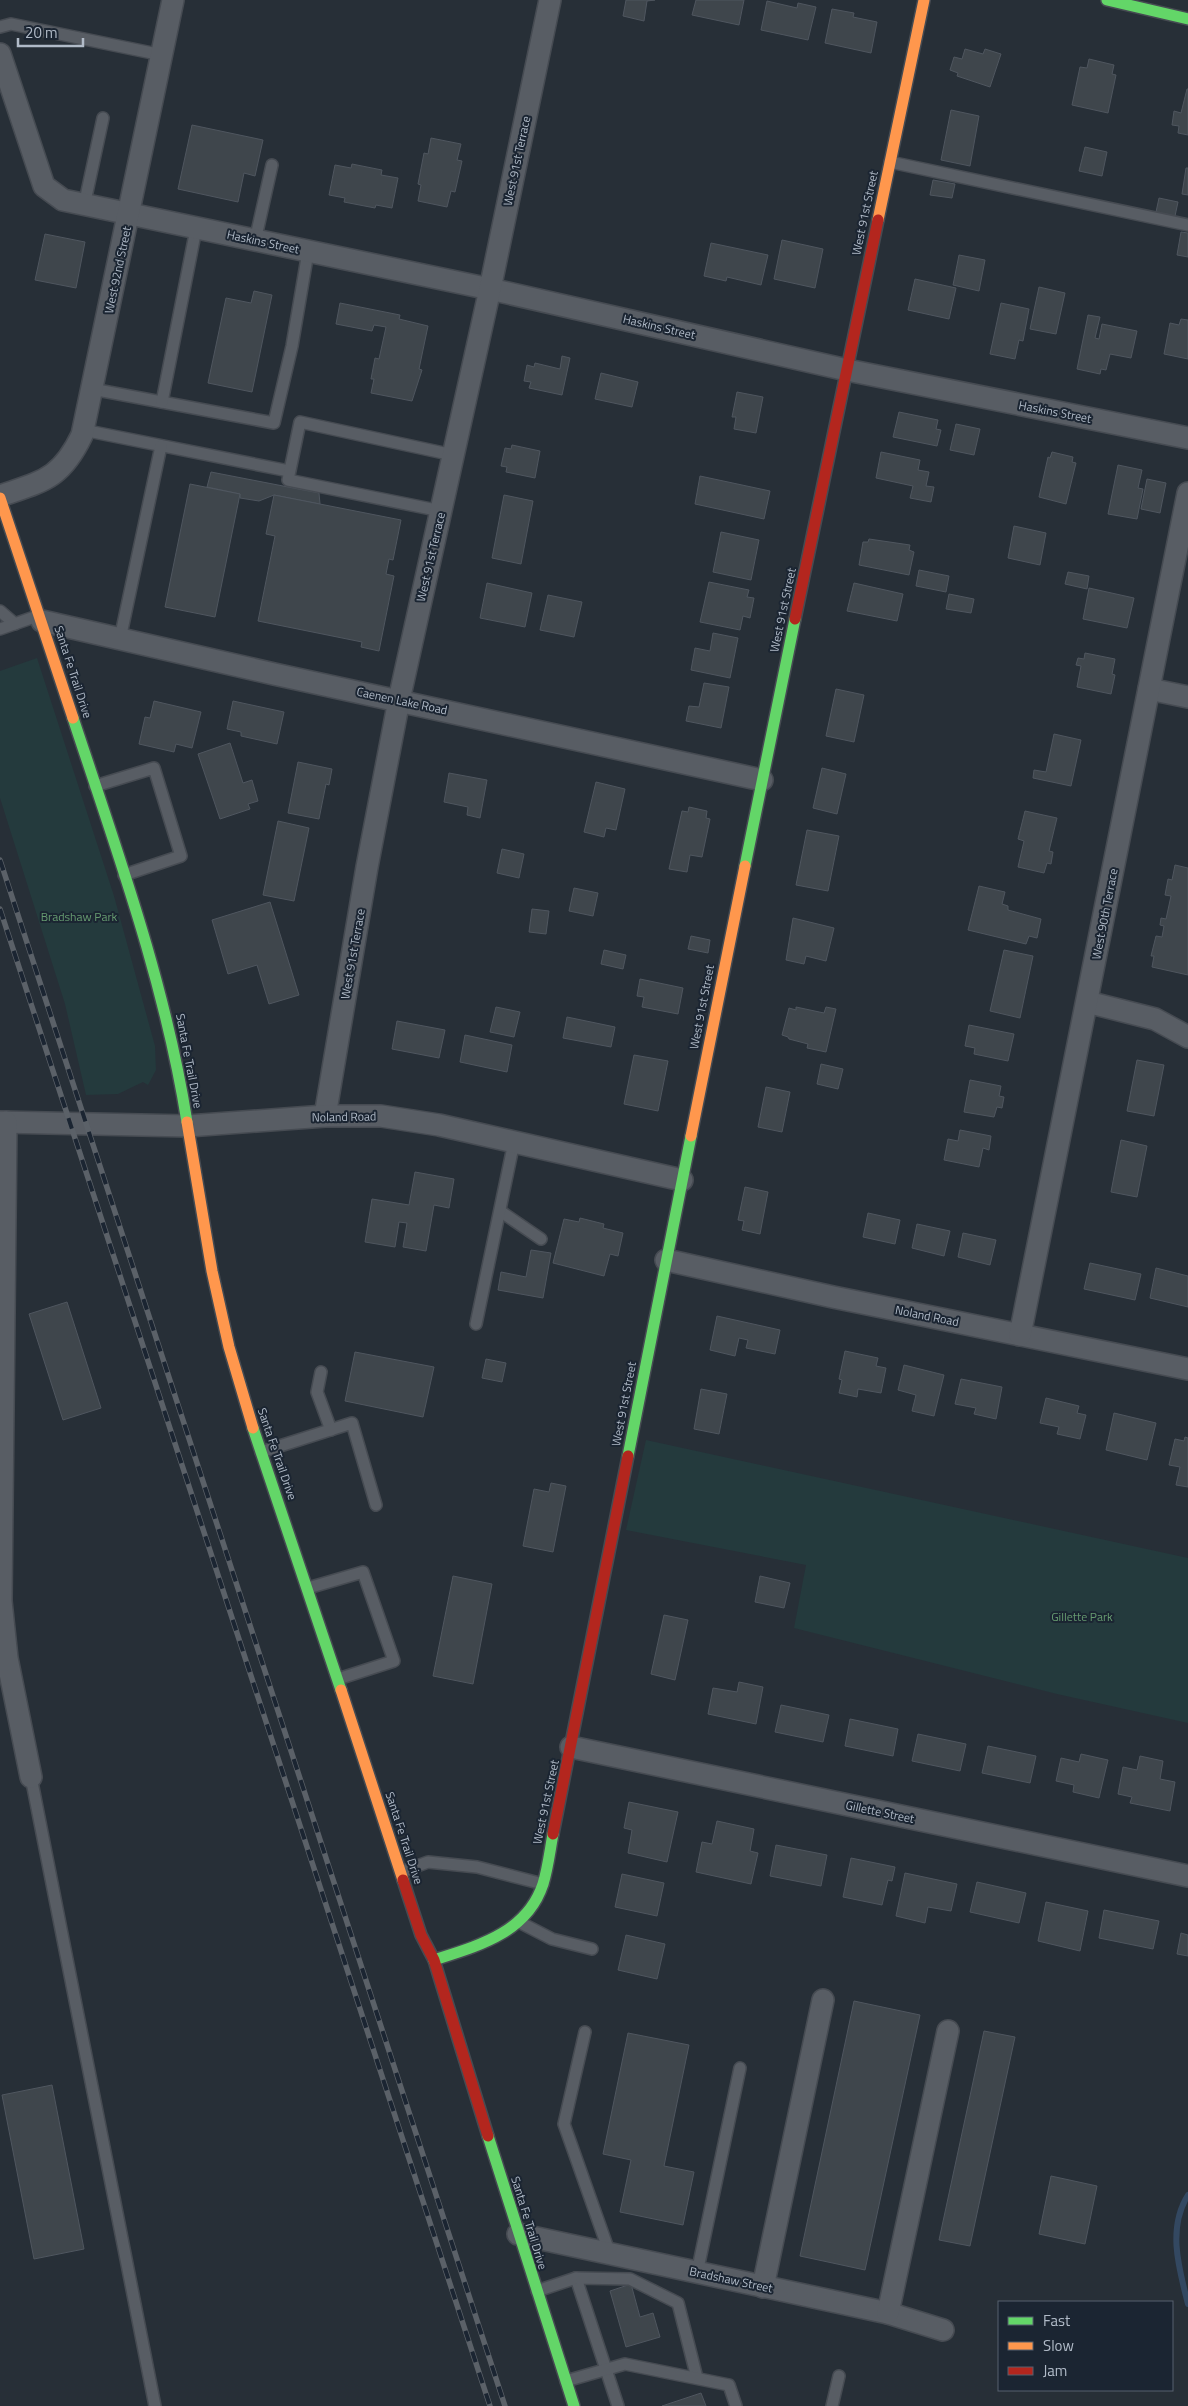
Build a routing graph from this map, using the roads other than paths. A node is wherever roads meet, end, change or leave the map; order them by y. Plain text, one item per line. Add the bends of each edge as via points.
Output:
1 (173, 0) edge
2 (550, 0) edge
3 (924, 0) edge
4 (1107, 0) edge
5 (1188, 19) edge
6 (0, 27) edge
7 (0, 54) edge
8 (162, 55) junction
9 (103, 118) dead end
10 (890, 162) junction
11 (272, 165) dead end
12 (84, 206) junction
13 (130, 214) junction
14 (1188, 225) edge
15 (196, 228) junction
16 (255, 241) junction
17 (308, 252) junction
18 (490, 289) junction
19 (847, 370) junction
20 (92, 389) junction
21 (162, 402) junction
22 (83, 430) junction
23 (1188, 438) edge
24 (161, 446) junction
25 (453, 455) junction
26 (289, 471) junction
27 (1188, 493) edge
28 (0, 497) edge
29 (441, 511) junction
30 (0, 611) edge
31 (41, 618) junction
32 (15, 624) junction
33 (0, 629) edge
34 (120, 639) junction
35 (1149, 689) junction
36 (1188, 696) edge
37 (399, 700) junction
38 (762, 780) junction
39 (96, 786) junction
40 (124, 875) junction
41 (1087, 1002) junction
42 (1188, 1037) edge
43 (325, 1116) junction
44 (3, 1122) edge
45 (188, 1126) junction
46 (514, 1142) junction
47 (682, 1180) junction
48 (500, 1211) junction
49 (541, 1239) dead end
50 (666, 1260) junction
51 (476, 1324) dead end
52 (1020, 1335) junction
53 (1188, 1369) edge
54 (321, 1372) dead end
55 (331, 1430) junction
56 (261, 1452) junction
57 (376, 1505) dead end
58 (308, 1588) junction
59 (338, 1679) junction
60 (571, 1747) junction
61 (31, 1777) joint
62 (401, 1872) junction
63 (1188, 1876) edge
64 (543, 1884) junction
65 (519, 1922) junction
66 (592, 1950) dead end
67 (434, 1960) junction
68 (823, 2000) dead end
69 (948, 2031) dead end
70 (585, 2032) dead end
71 (740, 2068) dead end
72 (518, 2234) junction
73 (610, 2254) junction
74 (697, 2273) junction
75 (576, 2278) junction
76 (763, 2287) junction
77 (536, 2291) junction
78 (888, 2313) junction
79 (943, 2330) dead end
80 (607, 2370) junction
81 (839, 2376) dead end
82 (697, 2378) junction
83 (566, 2380) junction
84 (155, 2406) edge
85 (574, 2406) edge
86 (618, 2406) edge
87 (736, 2406) edge
88 (832, 2406) edge

1 - 8 street, West 92nd Street
2 - 18 street, West 91st Terrace
3 - 10 main road, West 91st Street
4 - 5 main road
6 - 8 lane via 12,24
7 - 12 street, Haskins Street via 44,186 63,200
8 - 13 street, West 92nd Street
9 - 12 lane
10 - 14 lane
10 - 19 main road, West 91st Street
11 - 16 lane
12 - 13 street, Haskins Street
13 - 15 street, Haskins Street
13 - 20 street, West 92nd Street
15 - 16 street, Haskins Street
15 - 21 lane
16 - 17 street, Haskins Street
17 - 18 street, Haskins Street
17 - 21 lane via 292,346 274,423
18 - 19 street, Haskins Street
18 - 25 street, West 91st Terrace
19 - 23 street, Haskins Street
19 - 38 main road, West 91st Street
20 - 21 lane
20 - 22 street, West 92nd Street
22 - 24 lane
22 - 28 street, West 92nd Street via 72,456 58,471 38,483
24 - 26 lane
24 - 34 lane
25 - 26 lane via 300,422
25 - 29 street, West 91st Terrace
26 - 29 lane via 288,480
27 - 35 street, West 90th Terrace
28 - 31 main road, Santa Fe Trail Drive
29 - 37 street, West 91st Terrace
30 - 32 lane
31 - 32 lane
31 - 34 street, Caenen Lake Road
31 - 39 main road, Santa Fe Trail Drive
32 - 33 lane
34 - 37 street, Caenen Lake Road
35 - 36 street
35 - 41 street, West 90th Terrace
37 - 38 street, Caenen Lake Road
37 - 43 street, West 91st Terrace
38 - 47 main road, West 91st Street
39 - 40 main road, Santa Fe Trail Drive
39 - 40 lane via 154,768 180,856
40 - 45 main road, Santa Fe Trail Drive via 166,1012
41 - 42 street via 1155,1019
41 - 52 street, West 90th Terrace
43 - 45 street, Noland Road
43 - 46 street, Noland Road via 380,1116
44 - 45 street, Noland Road
44 - 61 street via 1,1601 7,1658
45 - 56 main road, Santa Fe Trail Drive via 215,1285 229,1347
46 - 47 street, Noland Road
46 - 48 lane
47 - 50 main road, West 91st Street
48 - 49 lane
48 - 51 lane
50 - 52 street, Noland Road via 833,1298
50 - 60 main road, West 91st Street
52 - 53 street, Noland Road
54 - 55 lane via 318,1392
55 - 56 lane
55 - 57 lane via 352,1423
56 - 58 main road, Santa Fe Trail Drive
58 - 59 main road, Santa Fe Trail Drive
58 - 59 lane via 363,1572 394,1662
59 - 62 main road, Santa Fe Trail Drive
60 - 63 street, Gillette Street
60 - 64 main road, West 91st Street
61 - 84 lane
62 - 64 lane via 428,1862 478,1867
62 - 67 main road, Santa Fe Trail Drive via 421,1935
64 - 65 main road, West 91st Street via 533,1907
65 - 66 lane via 552,1939
65 - 67 main road, West 91st Street via 493,1942
67 - 72 main road, Santa Fe Trail Drive
68 - 76 street
69 - 78 street
70 - 73 lane via 564,2124
71 - 74 lane
72 - 73 street, Bradshaw Street
72 - 77 main road, Santa Fe Trail Drive
73 - 74 street, Bradshaw Street
74 - 76 street, Bradshaw Street
75 - 77 lane
75 - 80 lane
75 - 82 lane via 630,2279 678,2303
76 - 78 street, Bradshaw Street
77 - 83 main road, Santa Fe Trail Drive
78 - 79 street, Bradshaw Street
80 - 82 lane via 625,2364
80 - 83 lane
80 - 86 lane
81 - 88 lane
82 - 87 lane via 729,2385
83 - 85 main road, Santa Fe Trail Drive

